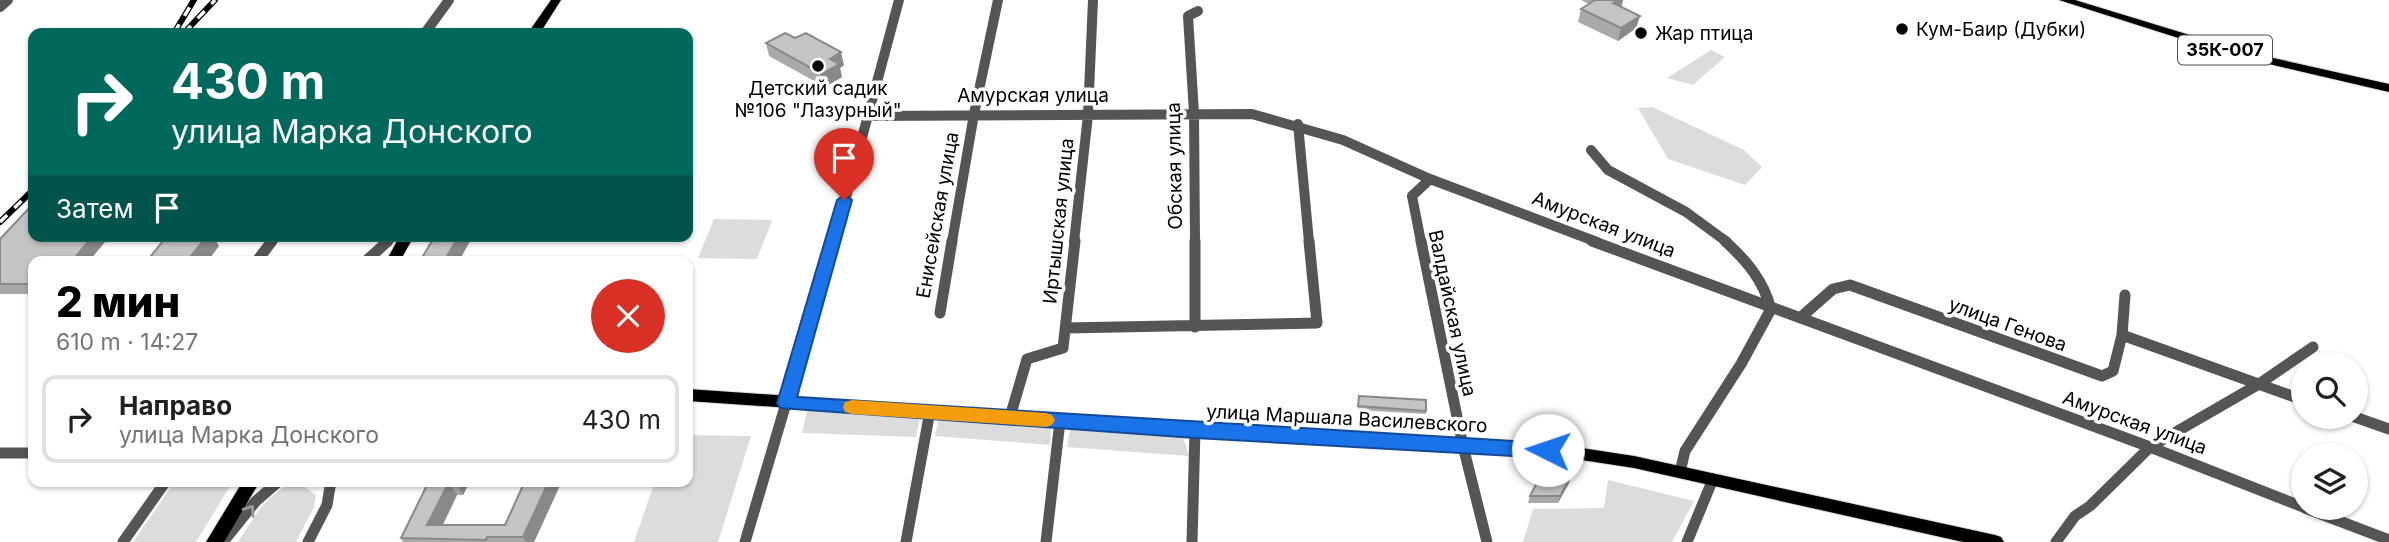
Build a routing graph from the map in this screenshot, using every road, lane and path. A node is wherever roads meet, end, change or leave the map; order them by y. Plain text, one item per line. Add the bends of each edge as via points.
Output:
1 (8, 0) edge
2 (449, 0) edge
3 (556, 0) edge
4 (899, 0) edge
5 (998, 0) edge
6 (1093, 0) edge
7 (2064, 0) edge
8 (0, 7) edge
9 (1198, 11) dead end
10 (429, 28) edge
11 (537, 28) edge
12 (2389, 88) edge
13 (1194, 113) junction
14 (974, 114) junction
15 (1088, 115) junction
16 (866, 116) junction
17 (1298, 124) junction
18 (1591, 150) dead end
19 (1430, 179) junction
20 (271, 242) edge
21 (387, 242) edge
22 (261, 256) edge
23 (371, 256) edge
24 (2125, 295) dead end
25 (1771, 309) junction
26 (940, 313) dead end
27 (1800, 318) junction
28 (1195, 327) junction
29 (1066, 328) junction
30 (2122, 335) junction
31 (2314, 347) dead end
32 (2259, 384) junction
33 (693, 395) edge
34 (2291, 396) edge
35 (786, 403) junction
36 (930, 411) junction
37 (1010, 418) junction
38 (1060, 421) junction
39 (2368, 422) edge
40 (2389, 429) edge
41 (1195, 430) junction
42 (1463, 446) junction
43 (2150, 447) junction
44 (0, 453) edge
45 (28, 453) edge
46 (1680, 472) junction
47 (1713, 479) junction
48 (162, 487) edge
49 (249, 487) edge
50 (270, 487) edge
51 (330, 487) edge
52 (2291, 502) edge
53 (2337, 520) edge
54 (2389, 540) edge
55 (123, 542) edge
56 (215, 542) edge
57 (223, 542) edge
58 (308, 542) edge
59 (745, 542) edge
60 (906, 542) edge
61 (1046, 542) edge
62 (1192, 542) edge
63 (1487, 542) edge
64 (1687, 542) edge
65 (1992, 542) edge
66 (2056, 542) edge

1 - 8 street
2 - 10 street
3 - 11 main road
4 - 16 street
5 - 14 street, Енисейская улица
6 - 15 street, Иртышская улица
7 - 12 main road, 35К-007 via 2226,50
9 - 13 street, Обская улица via 1188,16
13 - 15 street, Амурская улица
13 - 17 street, Амурская улица via 1252,114
13 - 28 street, Обская улица
14 - 15 street, Амурская улица
14 - 16 street, Амурская улица
14 - 26 street, Енисейская улица
15 - 29 street, Иртышская улица
16 - 35 street
17 - 19 street, Амурская улица via 1392,159
17 - 28 street via 1317,323
18 - 25 street via 1602,165 1672,203 1723,239 1767,289
19 - 25 street, Амурская улица
19 - 42 street, Валдайская улица via 1412,196
20 - 22 street
21 - 23 street
24 - 30 street, улица Генова
25 - 27 street, Амурская улица
25 - 46 street via 1685,451
27 - 30 street, улица Генова via 1833,289 1850,285 2097,375 2113,370
27 - 43 street, Амурская улица
28 - 29 street
29 - 37 street, Иртышская улица via 1063,348 1027,359
30 - 32 street
31 - 32 street
32 - 34 street
32 - 43 street
33 - 35 main road, улица Маршала Василевского
35 - 36 main road, улица Маршала Василевского
35 - 59 street
36 - 37 main road, улица Маршала Василевского
36 - 60 street
37 - 38 main road, улица Маршала Василевского
38 - 41 main road, улица Маршала Василевского
38 - 61 street
39 - 40 street
41 - 42 main road, улица Маршала Василевского
41 - 62 street
42 - 46 main road, улица Маршала Василевского via 1575,453
42 - 63 street, Валдайская улица
43 - 52 street, Амурская улица
43 - 66 street via 2075,516
44 - 45 street
46 - 47 main road, улица Маршала Василевского
47 - 64 street
47 - 65 main road, улица Маршала Василевского
48 - 55 street
49 - 56 main road
57 -> 50 street
51 - 58 street via 327,505
53 - 54 street, Амурская улица

